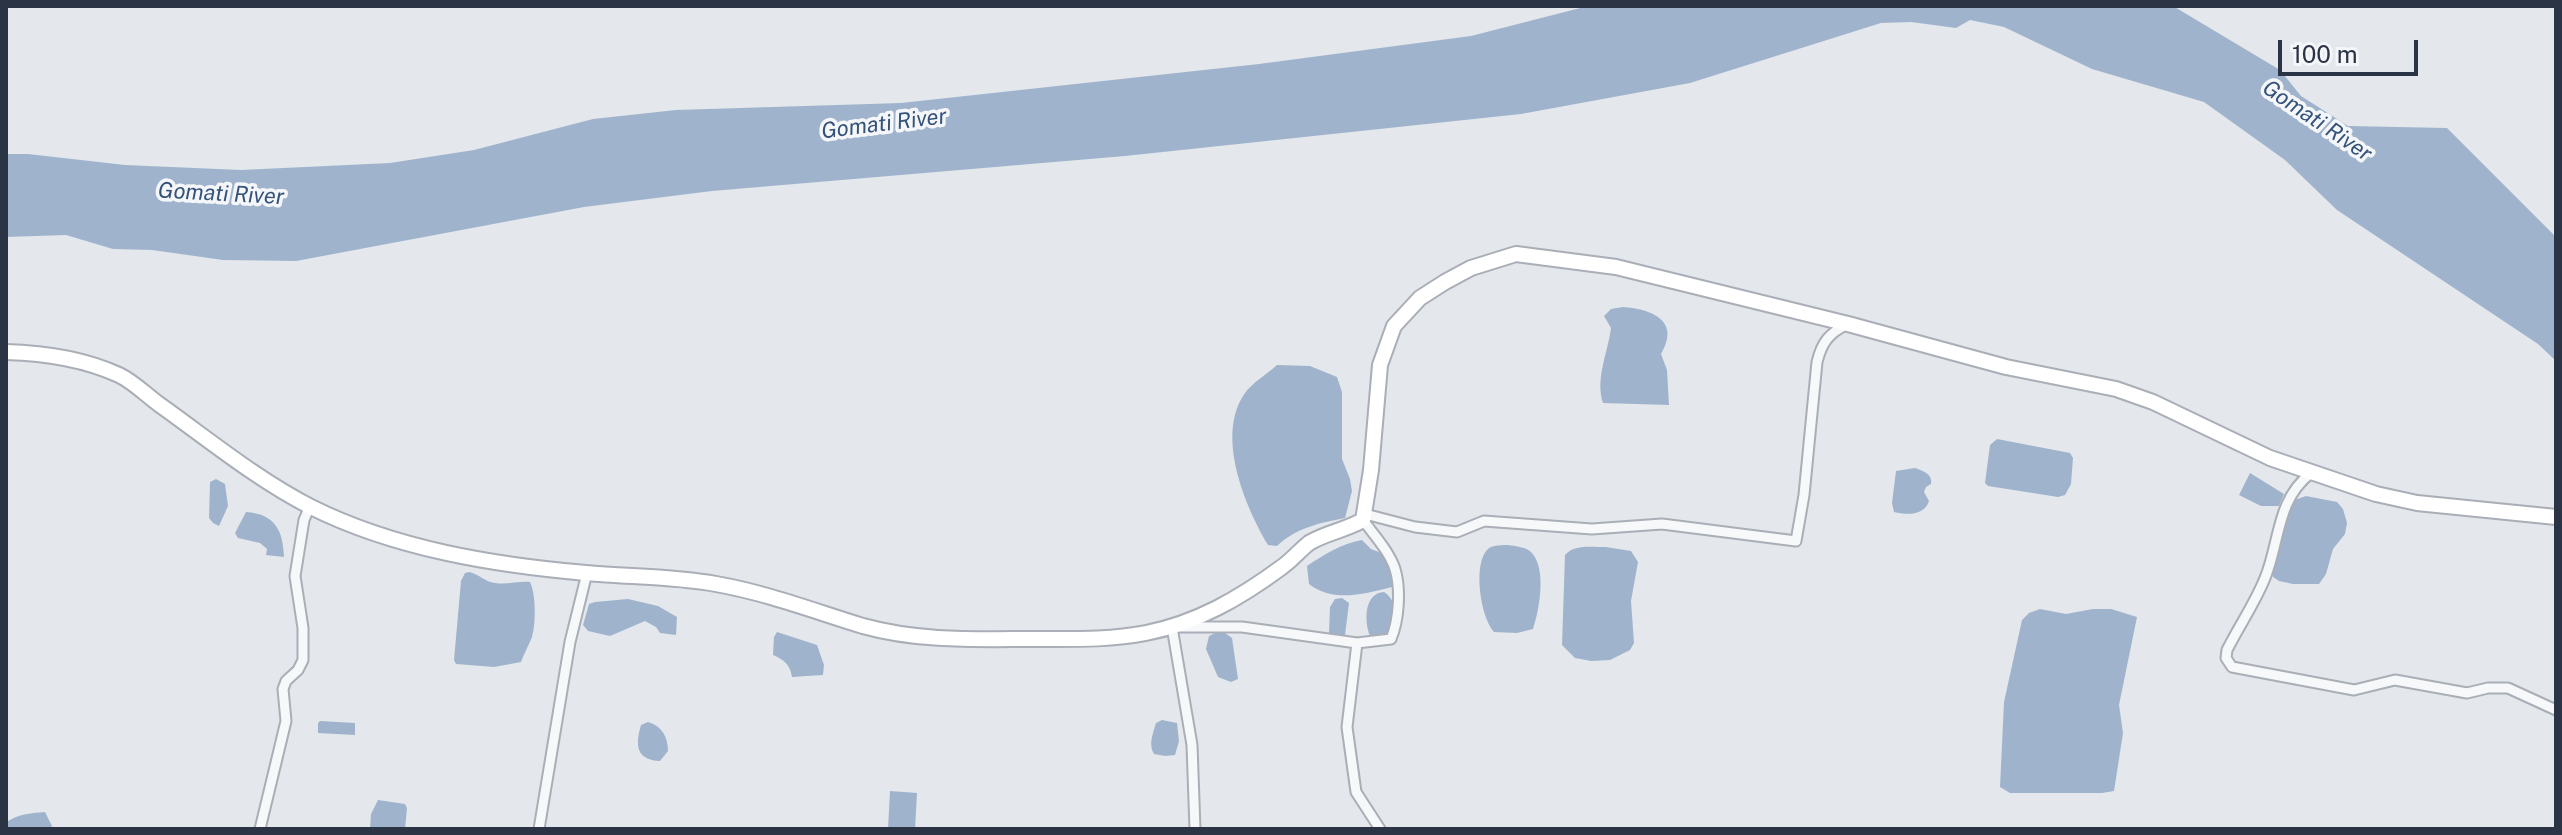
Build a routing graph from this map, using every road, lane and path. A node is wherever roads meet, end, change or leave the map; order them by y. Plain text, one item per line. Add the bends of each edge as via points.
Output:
1 (1848, 324) junction
2 (6, 352) edge
3 (2311, 473) junction
4 (310, 506) junction
5 (1364, 517) junction
6 (2556, 517) edge
7 (587, 573) junction
8 (1172, 627) junction
9 (1357, 643) junction
10 (2556, 710) edge
11 (260, 829) edge
12 (539, 829) edge
13 (1195, 829) edge
14 (1380, 829) edge

1 - 3 main road via 2006,367 2116,389
1 - 5 street via 1828,335 1819,353 1796,541 1662,524 1592,529 1484,521 1457,532
1 - 5 main road via 1616,267 1546,256 1516,254 1471,268 1420,298 1394,326 1380,365
2 - 4 main road via 82,361 122,376
3 - 6 main road via 2417,503
3 - 10 street via 2295,488 2265,578 2227,650 2232,667 2354,690 2395,680 2467,693 2508,688
4 - 7 main road via 423,547
4 - 11 street via 295,576 303,660 283,689 286,721
5 - 8 main road via 1310,543 1259,584 1207,615
5 - 9 street via 1395,569 1397,622 1389,640
7 - 8 main road via 714,583 916,636 1080,639
7 - 12 street
8 - 9 street via 1242,627
8 - 13 street via 1192,745
9 - 14 street via 1347,727 1356,792

